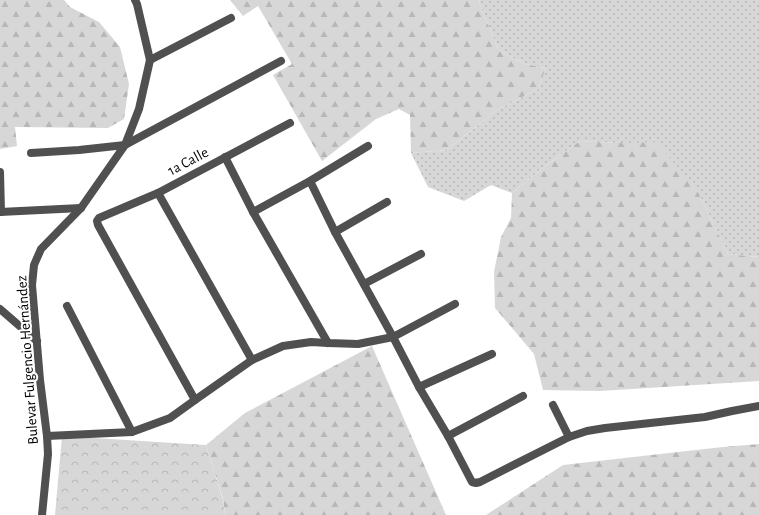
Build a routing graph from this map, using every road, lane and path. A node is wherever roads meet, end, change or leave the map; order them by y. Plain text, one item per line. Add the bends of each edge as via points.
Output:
1 (139, 1) edge
2 (231, 18) dead end
3 (150, 60) junction
4 (281, 61) dead end
5 (290, 123) dead end
6 (124, 145) junction
7 (368, 146) dead end
8 (31, 153) dead end
9 (225, 157) junction
10 (0, 172) edge
11 (310, 181) junction
12 (158, 193) junction
13 (387, 202) dead end
14 (81, 208) junction
15 (0, 212) edge
16 (253, 212) junction
17 (335, 232) junction
18 (421, 254) dead end
19 (364, 284) junction
20 (454, 304) dead end
21 (67, 306) dead end
22 (0, 310) edge
23 (393, 337) junction
24 (37, 341) junction
25 (328, 343) junction
26 (492, 354) dead end
27 (252, 360) junction
28 (419, 387) junction
29 (523, 396) dead end
30 (195, 400) junction
31 (553, 405) dead end
32 (759, 406) edge
33 (132, 432) junction
34 (47, 436) junction
35 (448, 436) junction
36 (569, 437) junction
37 (42, 515) edge

1 - 3 street, Bulevar Fulgencio Hernández
2 - 3 street
3 - 6 street, Bulevar Fulgencio Hernández via 139,109
4 - 6 street
5 - 9 street, 1a Calle
6 - 8 street
6 - 14 street, Bulevar Fulgencio Hernández
7 - 11 street
9 - 12 street, 1a Calle
9 - 16 street
10 - 15 street
11 - 16 street
11 - 17 street
12 - 27 street
12 - 30 street, 1a Calle via 97,221
13 - 17 street
14 - 15 street
14 - 24 street, Bulevar Fulgencio Hernández via 41,249 34,266 32,285
16 - 25 street
17 - 19 street
18 - 19 street
19 - 23 street
20 - 23 street
21 - 33 street
22 - 24 street
23 - 25 street via 358,344
23 - 28 street
24 - 34 street, Bulevar Fulgencio Hernández
25 - 27 street via 311,342 283,346
26 - 28 street
27 - 30 street
28 - 35 street
29 - 35 street
30 - 33 street via 170,418
31 - 36 street
32 - 36 street via 705,417 605,428
33 - 34 street
34 - 37 street, Bulevar Fulgencio Hernández via 48,454
35 - 36 street via 472,482 476,483

